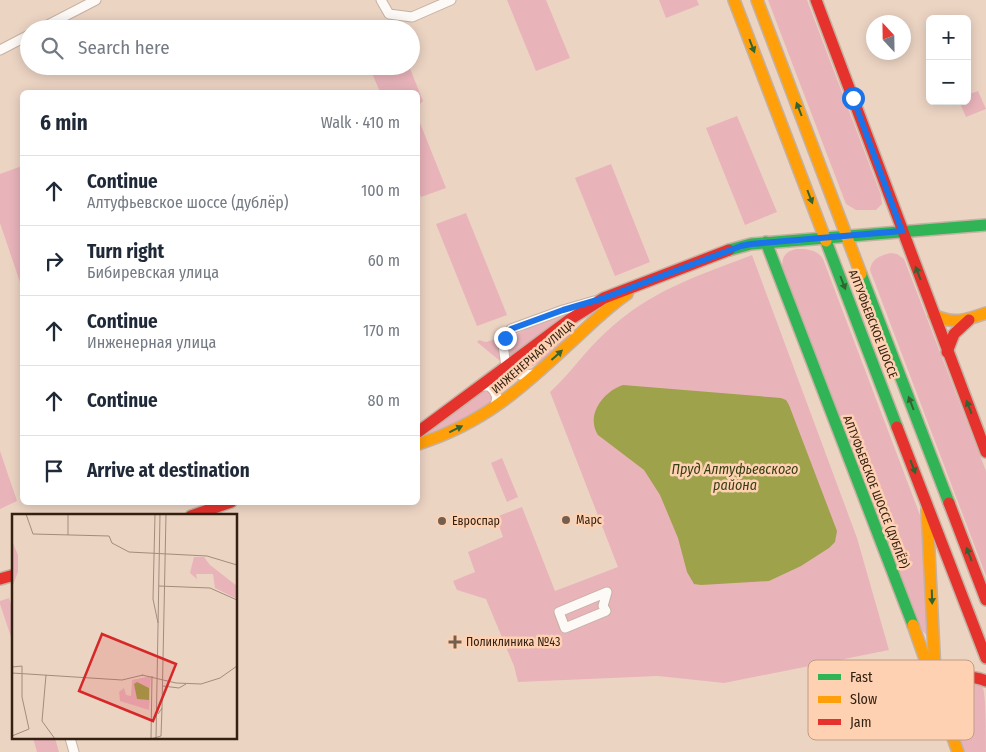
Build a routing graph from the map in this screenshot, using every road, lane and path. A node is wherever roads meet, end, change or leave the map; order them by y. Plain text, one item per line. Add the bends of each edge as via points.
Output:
1 (96, 0) edge
2 (381, 0) edge
3 (452, 0) edge
4 (734, 0) edge
5 (757, 0) edge
6 (816, 0) edge
7 (57, 20) edge
8 (20, 40) edge
9 (0, 50) edge
10 (986, 225) edge
11 (902, 231) junction
12 (847, 236) junction
13 (825, 238) junction
14 (766, 242) junction
15 (659, 277) junction
16 (604, 298) junction
17 (986, 313) edge
18 (934, 315) junction
19 (973, 317) junction
20 (947, 352) junction
21 (506, 368) junction
22 (536, 374) junction
23 (480, 386) junction
24 (493, 409) junction
25 (420, 431) edge
26 (420, 443) edge
27 (986, 452) edge
28 (924, 496) junction
29 (222, 505) edge
30 (197, 514) edge
31 (986, 600) edge
32 (559, 612) joint
33 (934, 645) junction
34 (921, 646) junction
35 (986, 658) edge
36 (926, 660) edge
37 (934, 660) edge
38 (974, 677) edge
39 (986, 681) edge
40 (954, 740) edge
41 (958, 752) edge

1 - 7 street
2 - 3 street via 389,14 412,17
4 -> 13 main road, АЛТУФЬЕВСКОЕ ШОССЕ
12 -> 5 main road, АЛТУФЬЕВСКОЕ ШОССЕ
6 - 11 main road
8 - 9 street
10 - 11 main road, ИНЖЕНЕРНАЯ УЛИЦА
11 - 12 main road, ИНЖЕНЕРНАЯ УЛИЦА
18 -> 11 main road
12 - 13 main road, ИНЖЕНЕРНАЯ УЛИЦА
31 -> 12 main road, АЛТУФЬЕВСКОЕ ШОССЕ
13 - 14 main road, ИНЖЕНЕРНАЯ УЛИЦА
13 -> 28 main road, АЛТУФЬЕВСКОЕ ШОССЕ
14 - 15 main road, ИНЖЕНЕРНАЯ УЛИЦА via 735,248
14 - 34 main road, АЛТУФЬЕВСКОЕ ШОССЕ (ДУБЛЁР)
15 - 16 main road, ИНЖЕНЕРНАЯ УЛИЦА
22 -> 15 main road, ИНЖЕНЕРНАЯ УЛИЦА via 604,312
16 - 21 main road, ИНЖЕНЕРНАЯ УЛИЦА
16 - 21 street via 511,329 503,344
17 - 19 main road
18 - 19 main road via 953,323
18 - 20 main road
19 - 20 main road via 956,330
27 -> 20 main road
21 - 22 street via 520,375
21 - 23 main road, ИНЖЕНЕРНАЯ УЛИЦА
22 - 24 main road, ИНЖЕНЕРНАЯ УЛИЦА
23 - 24 street via 489,386 495,391 497,398
23 - 25 main road, ИНЖЕНЕРНАЯ УЛИЦА
26 -> 24 main road, ИНЖЕНЕРНАЯ УЛИЦА via 443,436
28 -> 33 main road via 929,528
28 - 35 main road, АЛТУФЬЕВСКОЕ ШОССЕ
29 - 30 main road
32 - 32 street via 583,602 607,592 603,606 606,611 598,615 565,628
33 - 34 main road
33 - 37 main road
34 - 36 main road, АЛТУФЬЕВСКОЕ ШОССЕ (ДУБЛЁР)
38 - 39 main road
40 - 41 main road, АЛТУФЬЕВСКОЕ ШОССЕ (ДУБЛЁР)

